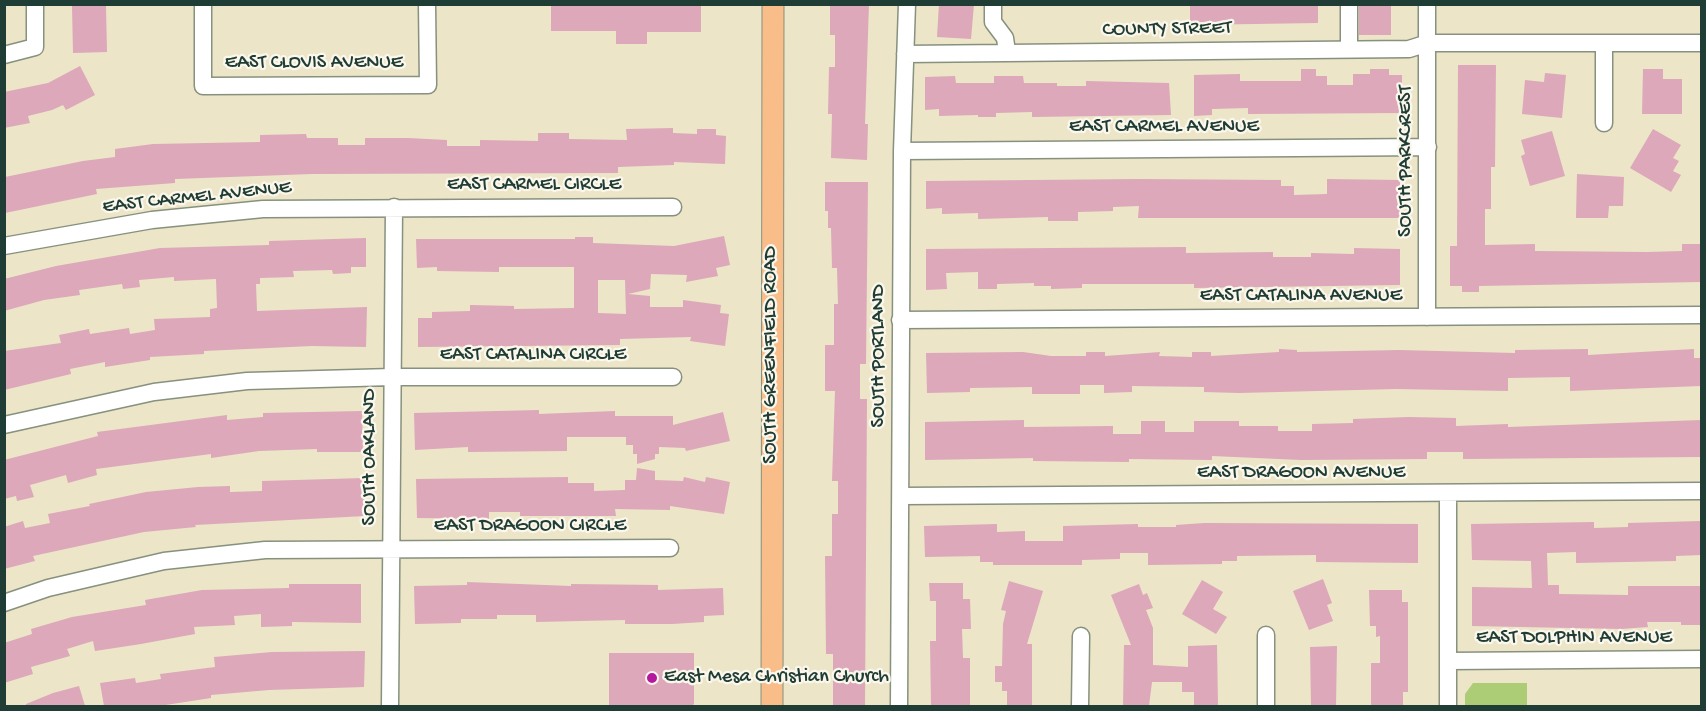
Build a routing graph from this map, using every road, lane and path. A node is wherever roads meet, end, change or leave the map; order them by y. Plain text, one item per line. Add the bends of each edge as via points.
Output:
1 (35, 4) edge
2 (203, 4) edge
3 (427, 4) edge
4 (773, 4) edge
5 (907, 4) edge
6 (993, 4) edge
7 (1349, 4) edge
8 (1427, 4) edge
9 (1428, 43) junction
10 (1604, 43) junction
11 (1701, 43) edge
12 (1349, 49) junction
13 (1007, 52) junction
14 (905, 54) junction
15 (4, 55) edge
16 (1604, 123) dead end
17 (1428, 147) junction
18 (902, 151) junction
19 (394, 207) junction
20 (673, 207) dead end
21 (4, 246) edge
22 (1701, 315) edge
23 (1427, 317) junction
24 (900, 321) junction
25 (392, 377) junction
26 (673, 377) dead end
27 (4, 425) edge
28 (1701, 490) edge
29 (1448, 494) junction
30 (902, 496) junction
31 (391, 548) junction
32 (670, 548) dead end
33 (4, 603) edge
34 (1266, 635) dead end
35 (1081, 636) dead end
36 (1701, 659) edge
37 (1448, 661) junction
38 (390, 706) edge
39 (772, 706) edge
40 (900, 706) edge
41 (1080, 706) edge
42 (1266, 706) edge
43 (1448, 706) edge

1 - 15 street via 35,47
2 - 3 street, EAST CLOVIS AVENUE via 202,86 428,85
4 - 39 main road, SOUTH GREENFIELD ROAD
5 - 14 street, SOUTH PORTLAND
6 - 13 street via 993,22 1005,38
7 - 12 street
8 - 9 street, SOUTH PARKCREST
9 - 10 street
9 - 12 street, COUNTY STREET via 1409,49
9 - 17 street, SOUTH PARKCREST
10 - 11 street
10 - 16 street
12 - 13 street, COUNTY STREET
13 - 14 street, COUNTY STREET
14 - 18 street, SOUTH PORTLAND
17 - 18 street, EAST CARMEL AVENUE
17 - 23 street, SOUTH PARKCREST
18 - 24 street, SOUTH PORTLAND
19 - 20 street, EAST CARMEL CIRCLE
19 - 21 street, EAST CARMEL AVENUE via 263,209 185,217
19 - 25 street, SOUTH OAKLAND
22 - 23 street, EAST CATALINA AVENUE
23 - 24 street, EAST CATALINA AVENUE
24 - 30 street, SOUTH PORTLAND
25 - 26 street, EAST CATALINA CIRCLE
25 - 27 street via 247,381 154,392
25 - 31 street, SOUTH OAKLAND
28 - 29 street, EAST DRAGOON AVENUE
29 - 30 street, EAST DRAGOON AVENUE
29 - 37 street
30 - 40 street, SOUTH PORTLAND
31 - 32 street, EAST DRAGOON CIRCLE
31 - 33 street via 265,550 164,561 48,588
31 - 38 street, SOUTH OAKLAND
34 - 42 street
35 - 41 street
36 - 37 street, EAST DOLPHIN AVENUE
37 - 43 street

